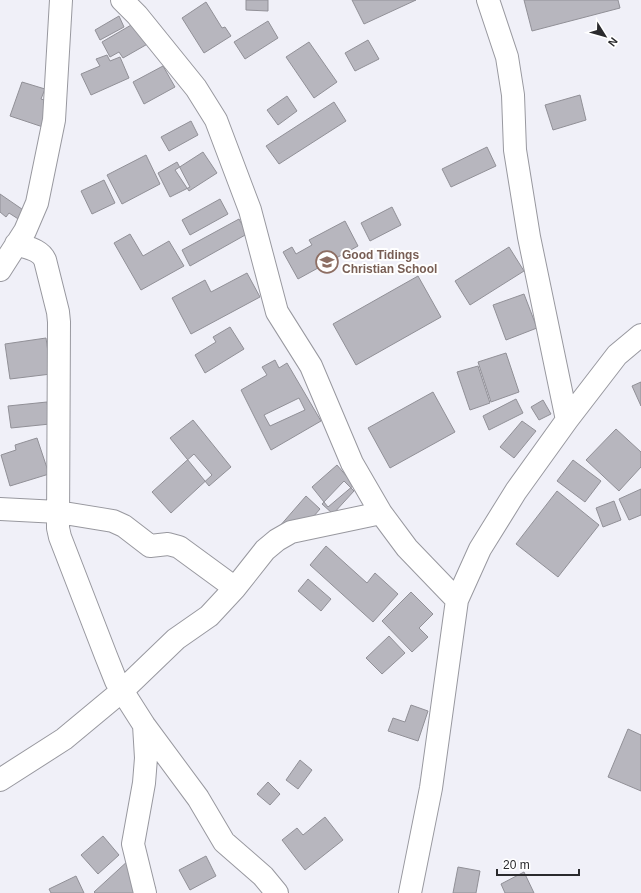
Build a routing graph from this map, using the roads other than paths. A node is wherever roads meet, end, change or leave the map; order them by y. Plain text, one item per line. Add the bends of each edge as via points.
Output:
1 (61, 0) edge
2 (122, 0) edge
3 (488, 0) edge
4 (16, 244) junction
5 (0, 270) edge
6 (641, 335) edge
7 (567, 420) junction
8 (0, 509) edge
9 (58, 512) junction
10 (381, 513) junction
11 (235, 588) junction
12 (457, 600) junction
13 (123, 690) junction
14 (144, 725) junction
15 (0, 780) edge
16 (146, 893) edge
17 (277, 893) edge
18 (410, 893) edge

1 - 4 street via 54,120 37,203 25,231
2 - 10 street via 196,88 216,120 250,210 276,312 311,366 352,463
3 - 7 street via 507,57 513,95 515,150 529,237
4 - 5 street
4 - 9 street via 42,255 58,312
6 - 7 street via 617,355
7 - 12 street via 516,491 480,549
8 - 9 street
9 - 11 street via 113,521 124,526 150,546 168,544 179,547
9 - 13 street via 60,537 116,681
10 - 11 street via 291,532 265,550
10 - 12 street via 407,548
11 - 13 street via 209,616 176,639
12 - 18 street via 431,788
13 - 14 street
13 - 15 street via 64,740
14 - 16 street via 144,783 133,844
14 - 17 street via 198,798 224,842 263,876

